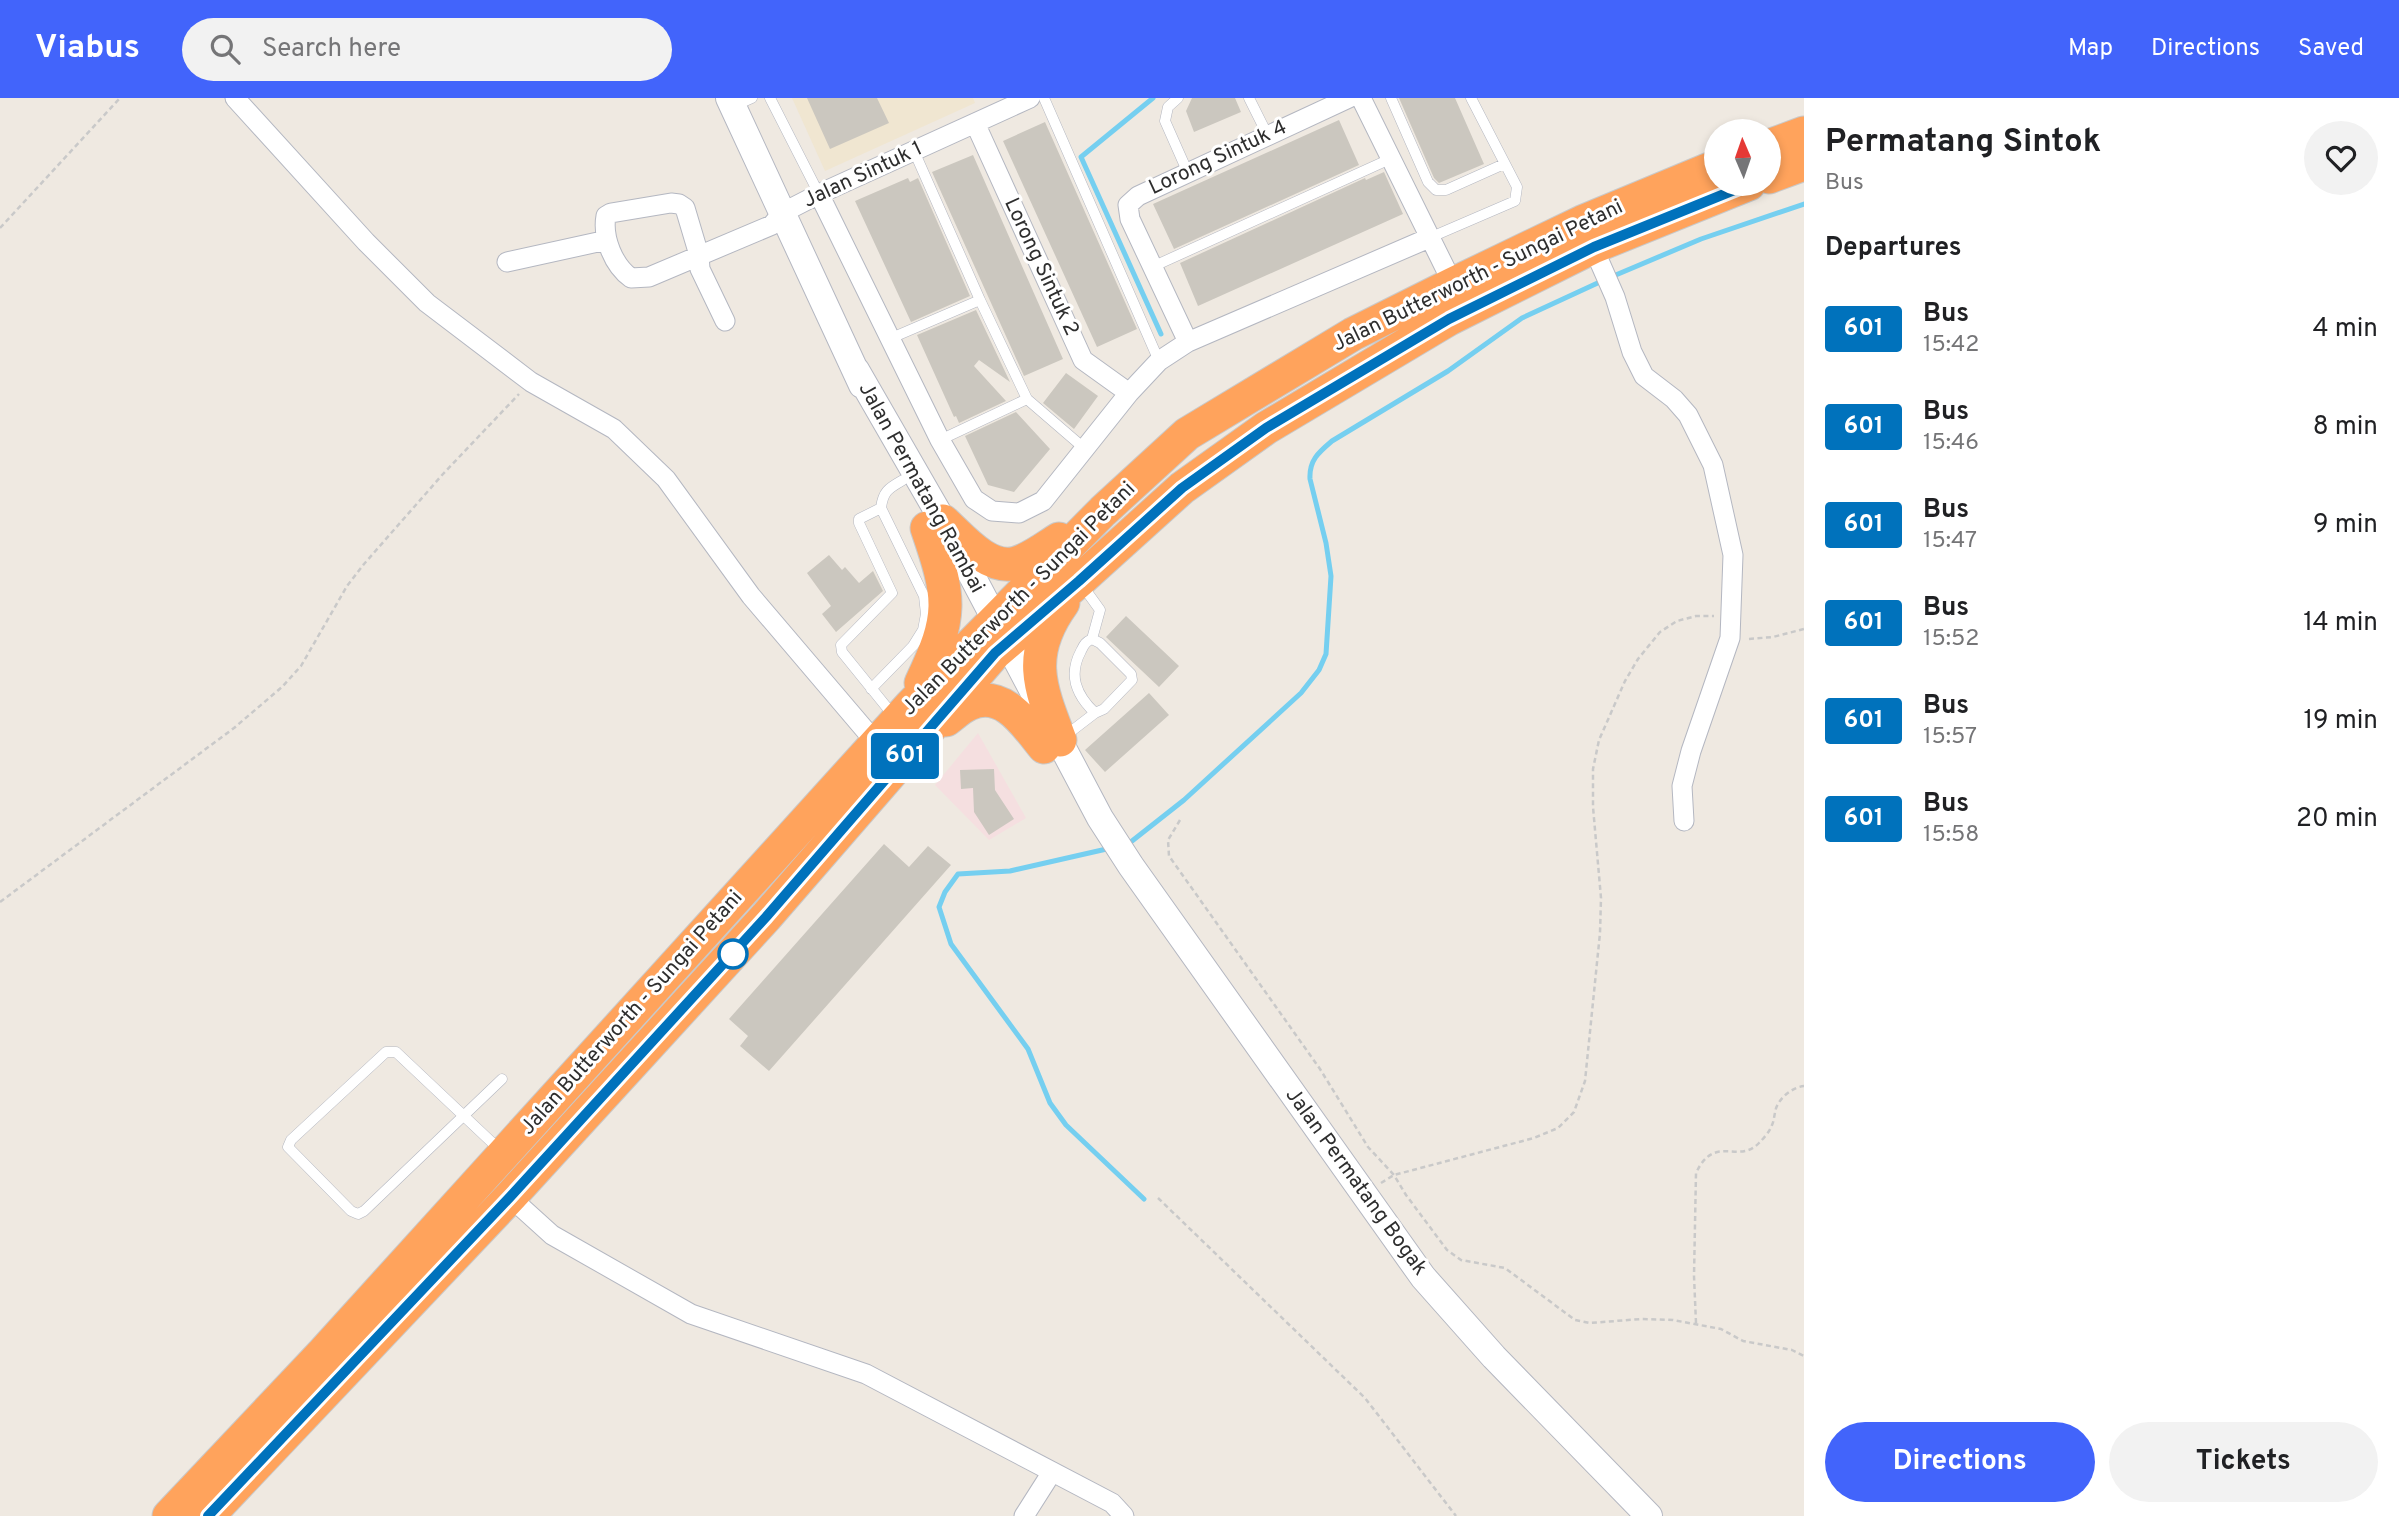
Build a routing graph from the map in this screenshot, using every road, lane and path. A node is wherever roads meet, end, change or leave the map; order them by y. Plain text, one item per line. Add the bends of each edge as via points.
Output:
1 (120, 98) edge
2 (234, 98) edge
3 (769, 98) edge
4 (1030, 98) edge
5 (1044, 98) edge
6 (1178, 98) edge
7 (1249, 98) edge
8 (1349, 98) edge
9 (1361, 98) edge
10 (1391, 98) edge
11 (1471, 98) edge
12 (738, 101) edge
13 (975, 123) junction
14 (1804, 133) edge
15 (1268, 136) junction
16 (1782, 141) edge
17 (914, 151) junction
18 (1390, 159) junction
19 (1504, 164) junction
20 (1804, 164) edge
21 (1704, 171) edge
22 (1782, 172) edge
23 (1188, 173) junction
24 (819, 194) junction
25 (1723, 196) edge
26 (782, 213) junction
27 (0, 228) edge
28 (1429, 238) junction
29 (607, 240) junction
30 (699, 255) junction
31 (1597, 255) junction
32 (507, 262) dead end
33 (1152, 267) junction
34 (1452, 284) junction
35 (980, 300) junction
36 (725, 321) dead end
37 (889, 339) junction
38 (1188, 342) junction
39 (1159, 361) junction
40 (856, 370) junction
41 (531, 382) junction
42 (1129, 393) junction
43 (1027, 399) junction
44 (940, 440) junction
45 (1086, 449) junction
46 (903, 480) junction
47 (881, 509) junction
48 (1103, 511) junction
49 (935, 525) junction
50 (1079, 581) junction
51 (1731, 615) junction
52 (1804, 629) edge
53 (995, 637) junction
54 (1730, 638) junction
55 (1092, 639) junction
56 (871, 689) junction
57 (1095, 713) junction
58 (901, 728) junction
59 (1052, 743) junction
60 (1180, 820) dead end
61 (1685, 821) dead end
62 (0, 902) edge
63 (502, 1079) dead end
64 (1804, 1086) edge
65 (467, 1120) junction
66 (496, 1146) junction
67 (1394, 1175) junction
68 (1364, 1194) junction
69 (1158, 1198) dead end
70 (517, 1204) junction
71 (1696, 1323) junction
72 (1804, 1356) edge
73 (1052, 1472) junction
74 (169, 1516) edge
75 (208, 1516) edge
76 (1024, 1516) edge
77 (1124, 1516) edge
78 (1456, 1516) edge
79 (1650, 1516) edge

1 - 27 path
2 - 41 street via 427,303
3 - 24 lane
4 - 13 street, Jalan Sintuk 1
5 - 39 lane
6 - 23 lane via 1168,107 1165,121
7 - 15 lane
8 - 15 street, Lorong Sintuk 4
9 - 18 street
10 - 19 lane via 1428,182 1436,190 1446,190
11 - 19 lane
12 - 26 street, Jalan Permatang Rambai
13 - 17 street, Jalan Sintuk 1
13 - 42 street, Lorong Sintuk 2 via 1083,359
14 - 16 highway
15 - 23 street, Lorong Sintuk 4
17 - 24 street, Jalan Sintuk 1
17 - 35 lane
18 - 28 street
18 - 33 lane
19 - 28 lane via 1517,187 1515,201
20 - 22 highway
21 - 34 highway, Jalan Butterworth - Sungai Petani via 1582,222
23 - 33 street, Lorong Sintuk 4 via 1138,195 1128,205
24 - 26 street, Jalan Sintuk 1
24 - 37 street
25 - 31 highway, Jalan Butterworth - Sungai Petani
26 - 30 street, Jalan Sintuk 1 via 772,225
26 - 40 street, Jalan Permatang Rambai
28 - 34 street
28 - 38 street
29 - 30 street, Jalan Sintuk 1 via 617,265 631,278 649,277
29 - 30 street via 606,216 611,213 679,204 685,208
29 - 32 street
30 - 36 street via 700,269
31 - 50 highway, Jalan Butterworth - Sungai Petani via 1449,319 1266,428 1182,488
31 - 51 street via 1644,376 1688,415 1713,465 1734,555
33 - 38 street
34 - 48 highway, Jalan Butterworth - Sungai Petani via 1353,334 1187,434
35 - 37 lane
35 - 43 lane
37 - 44 street
38 - 39 street
39 - 42 street
40 - 46 street, Jalan Permatang Rambai
40 - 49 street, Jalan Permatang Rambai
41 - 58 street via 614,429 666,479 751,596
41 - 62 path via 364,564 301,666 282,687 234,728
42 - 45 street
43 - 44 lane
43 - 45 lane
44 - 45 street via 974,499 992,511 1019,513 1043,501
46 - 47 lane via 882,495
46 - 49 street, Jalan Permatang Rambai
47 - 56 lane via 924,596 926,614 923,631 913,646
47 - 56 lane via 863,516 859,523 892,593 841,645
48 - 49 highway via 1014,564 980,555
48 - 53 highway, Jalan Butterworth - Sungai Petani
49 - 53 street, Jalan Permatang Rambai
49 - 58 highway via 946,596 945,623
50 - 53 highway, Jalan Butterworth - Sungai Petani
50 - 55 lane via 1100,610
50 - 59 highway via 1051,620 1038,670
51 - 54 street
51 - 67 path via 1696,616 1660,632 1625,681 1600,740 1593,769 1600,933 1585,1081 1574,1112 1558,1128 1534,1138
52 - 54 path via 1773,637
53 - 58 highway, Jalan Butterworth - Sungai Petani
53 - 59 street, Jalan Permatang Bogak
54 - 61 street via 1682,786
55 - 57 lane via 1086,641 1073,672
55 - 57 lane via 1132,680
56 - 58 lane
57 - 59 lane
58 - 59 highway via 970,703 1000,702
58 - 66 highway, Jalan Butterworth - Sungai Petani
58 - 70 highway, Jalan Butterworth - Sungai Petani via 766,917
59 - 68 street, Jalan Permatang Bogak via 1124,856
60 - 67 path via 1168,840 1169,856 1320,1069 1368,1147
63 - 65 lane
64 - 71 path via 1791,1090 1778,1104 1772,1126 1758,1144 1747,1152 1713,1153 1696,1173
65 - 65 lane via 358,1214 288,1147 338,1096 392,1051
65 - 66 lane
66 - 74 highway, Jalan Butterworth - Sungai Petani via 323,1353
67 - 68 path
67 - 71 path via 1447,1250 1461,1260 1505,1268 1575,1320
68 - 79 street, Jalan Permatang Bogak via 1423,1277 1485,1347
69 - 78 path via 1365,1398
70 - 73 street via 552,1235 691,1314 866,1374
70 - 75 highway, Jalan Butterworth - Sungai Petani
71 - 72 path
73 - 76 street
73 - 77 street via 1112,1503

